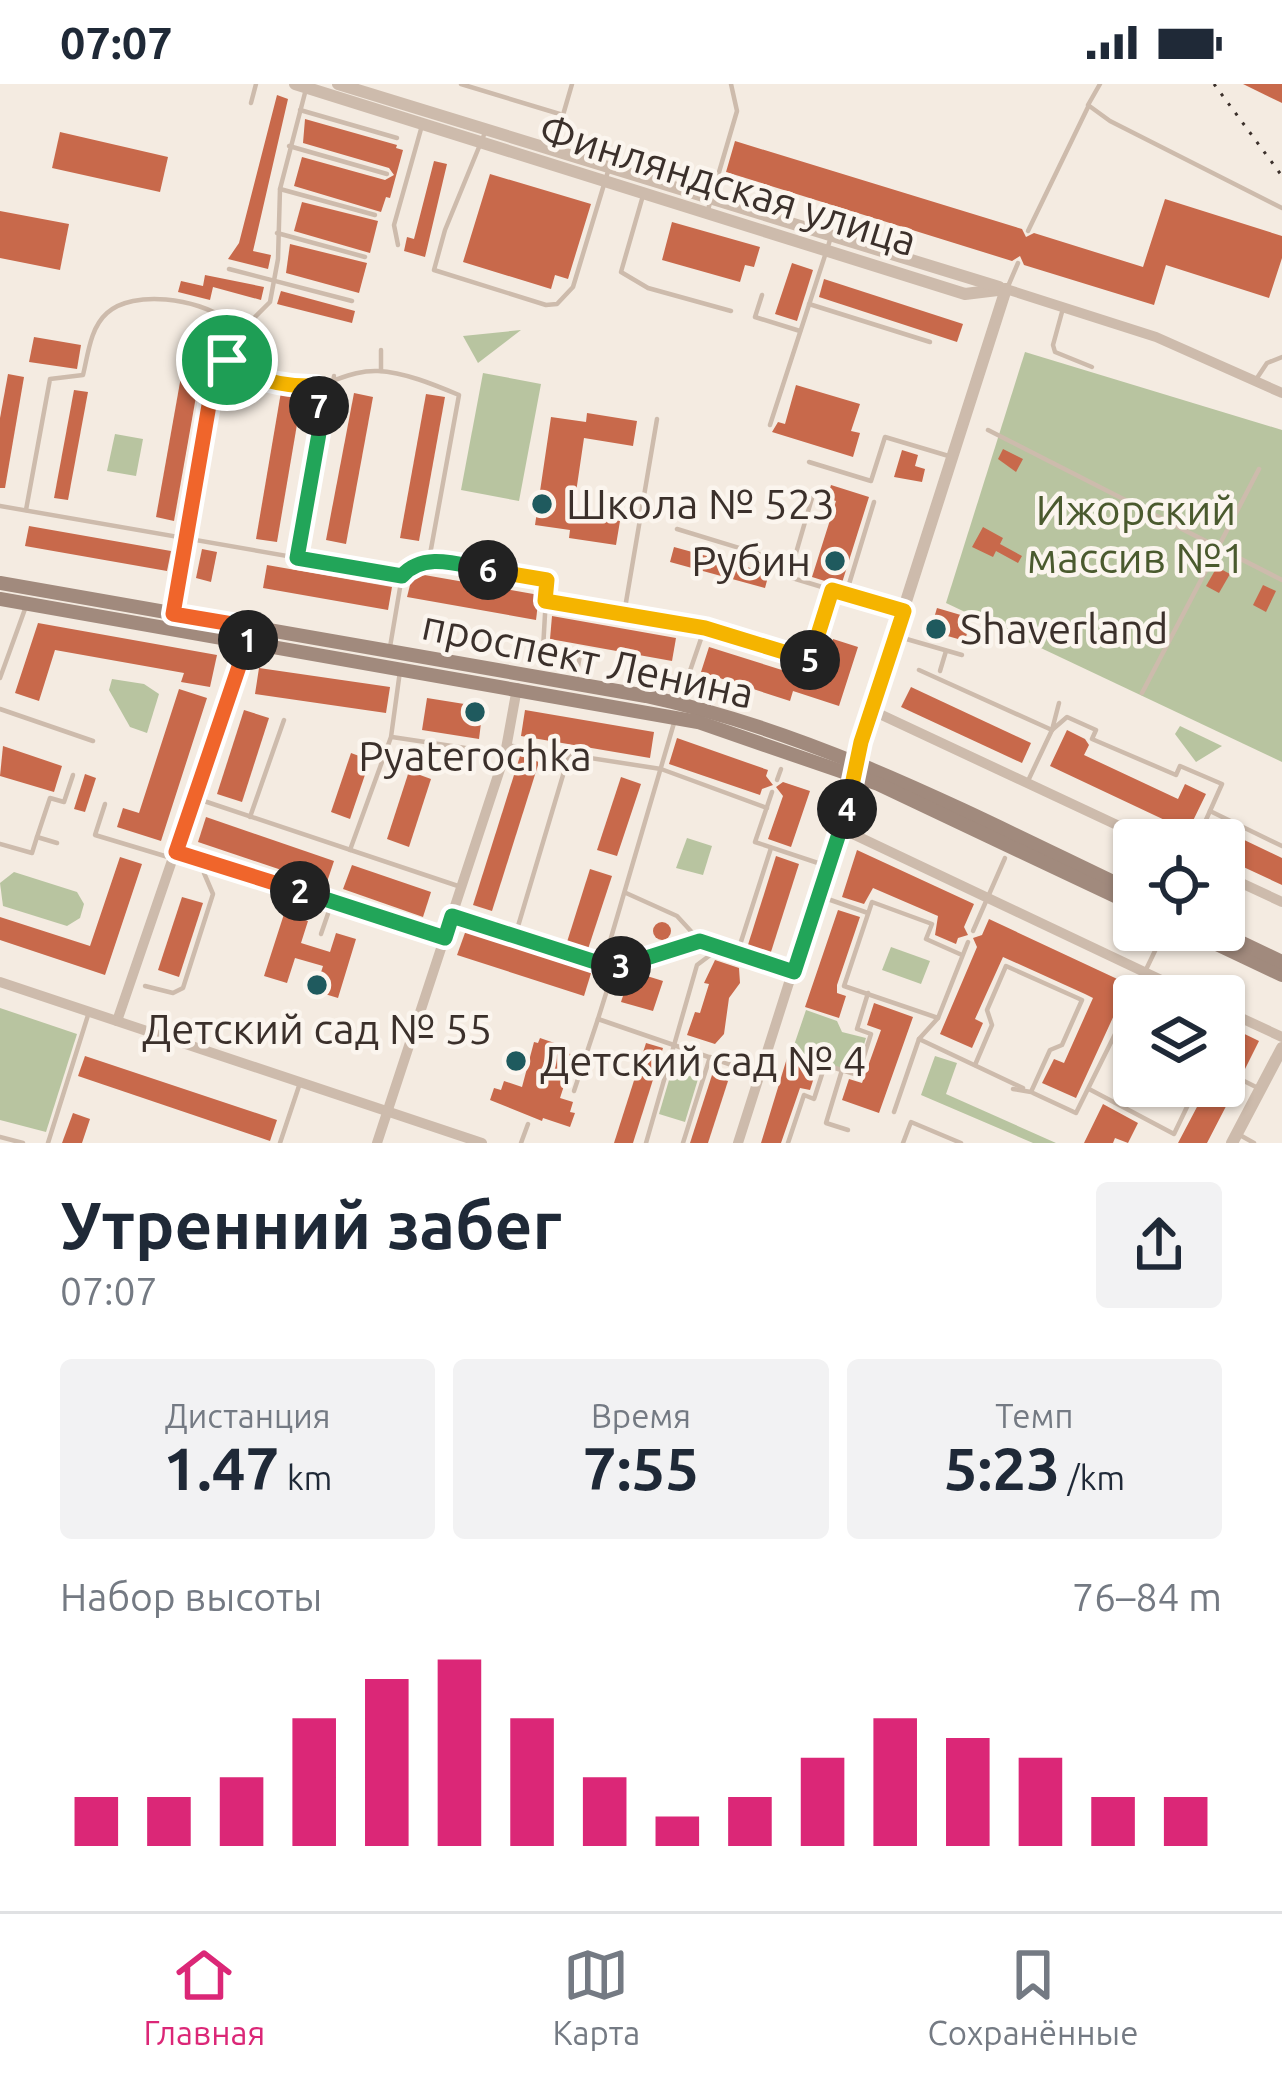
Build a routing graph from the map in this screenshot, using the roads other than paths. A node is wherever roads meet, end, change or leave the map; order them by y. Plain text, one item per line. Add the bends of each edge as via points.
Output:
1 (256, 84) edge
2 (338, 84) edge
3 (461, 84) edge
4 (572, 84) edge
5 (731, 84) edge
6 (1100, 84) edge
7 (303, 85) edge
8 (365, 94) edge
9 (250, 103) dead end
10 (1088, 105) junction
11 (300, 110) junction
12 (423, 124) junction
13 (484, 136) junction
14 (398, 138) dead end
15 (290, 146) junction
16 (387, 174) dead end
17 (607, 174) junction
18 (280, 189) junction
19 (644, 193) junction
20 (709, 206) junction
21 (1282, 208) edge
22 (375, 215) dead end
23 (1028, 232) dead end
24 (277, 233) junction
25 (829, 244) junction
26 (398, 245) dead end
27 (365, 256) dead end
28 (1018, 263) dead end
29 (229, 269) dead end
30 (276, 281) junction
31 (1006, 289) junction
32 (762, 295) dead end
33 (352, 301) dead end
34 (809, 304) junction
35 (1064, 306) junction
36 (731, 311) dead end
37 (226, 330) junction
38 (800, 331) junction
39 (930, 343) dead end
40 (381, 350) dead end
41 (1282, 357) edge
42 (227, 360) junction
43 (1092, 367) dead end
44 (381, 371) junction
45 (334, 376) junction
46 (1255, 381) junction
47 (316, 386) junction
48 (1282, 393) edge
49 (657, 419) dead end
50 (321, 422) junction
51 (770, 425) dead end
52 (988, 430) dead end
53 (953, 457) junction
54 (809, 462) dead end
55 (1259, 469) dead end
56 (812, 498) dead end
57 (874, 502) dead end
58 (0, 506) edge
59 (26, 510) junction
60 (676, 529) dead end
61 (185, 539) junction
62 (1220, 549) junction
63 (297, 558) junction
64 (429, 560) junction
65 (793, 565) junction
66 (402, 576) junction
67 (1282, 580) edge
68 (0, 584) edge
69 (832, 590) junction
70 (845, 594) junction
71 (0, 599) edge
72 (545, 601) junction
73 (26, 603) junction
74 (904, 611) junction
75 (173, 614) junction
76 (624, 614) junction
77 (705, 628) junction
78 (249, 634) junction
79 (896, 636) junction
80 (543, 649) dead end
81 (389, 651) junction
82 (946, 651) junction
83 (580, 655) dead end
84 (962, 655) dead end
85 (650, 667) dead end
86 (401, 668) junction
87 (919, 670) dead end
88 (940, 671) dead end
89 (0, 678) edge
90 (518, 681) junction
91 (575, 684) junction
92 (1142, 693) dead end
93 (646, 696) junction
94 (1059, 703) dead end
95 (0, 710) edge
96 (678, 710) junction
97 (872, 710) junction
98 (284, 720) dead end
99 (1052, 730) junction
100 (391, 737) junction
101 (93, 741) dead end
102 (506, 749) junction
103 (569, 755) junction
104 (662, 769) junction
105 (781, 769) dead end
106 (857, 769) junction
107 (73, 775) dead end
108 (777, 780) dead end
109 (1027, 783) junction
110 (772, 792) dead end
111 (195, 798) junction
112 (105, 804) dead end
113 (767, 808) junction
114 (1210, 811) junction
115 (250, 817) junction
116 (1206, 819) edge
117 (1113, 823) edge
118 (840, 828) junction
119 (38, 836) junction
120 (57, 843) dead end
121 (0, 844) edge
122 (1282, 846) edge
123 (771, 848) junction
124 (350, 850) junction
125 (175, 855) junction
126 (1005, 858) dead end
127 (206, 861) junction
128 (828, 867) junction
129 (1113, 883) edge
130 (1245, 885) edge
131 (461, 887) junction
132 (626, 893) junction
133 (1113, 895) edge
134 (819, 896) junction
135 (987, 898) junction
136 (332, 902) junction
137 (1282, 902) edge
138 (868, 913) junction
139 (452, 916) junction
140 (973, 931) dead end
141 (321, 934) dead end
142 (515, 936) junction
143 (445, 938) junction
144 (700, 941) junction
145 (968, 942) dead end
146 (1245, 944) edge
147 (719, 948) junction
148 (1154, 951) edge
149 (1231, 951) edge
150 (737, 954) junction
151 (962, 955) junction
152 (1282, 962) edge
153 (603, 965) junction
154 (614, 968) junction
155 (794, 972) junction
156 (1144, 972) junction
157 (1143, 975) edge
158 (1150, 975) edge
159 (1282, 975) edge
160 (0, 982) edge
161 (145, 986) dead end
162 (868, 993) junction
163 (89, 1012) junction
164 (938, 1018) junction
165 (598, 1019) junction
166 (1245, 1020) edge
167 (118, 1022) junction
168 (1113, 1037) edge
169 (1282, 1037) edge
170 (920, 1040) junction
171 (674, 1045) junction
172 (1282, 1048) edge
173 (710, 1056) junction
174 (975, 1065) junction
175 (842, 1070) junction
176 (760, 1075) junction
177 (300, 1082) junction
178 (1245, 1082) edge
179 (1088, 1088) junction
180 (1013, 1089) dead end
181 (1260, 1089) junction
182 (574, 1091) dead end
183 (1031, 1092) junction
184 (1187, 1107) edge
185 (388, 1112) junction
186 (894, 1112) dead end
187 (528, 1124) dead end
188 (848, 1130) dead end
189 (1166, 1130) junction
190 (0, 1137) edge
191 (1235, 1138) edge
192 (23, 1143) edge
193 (48, 1143) edge
194 (280, 1143) edge
195 (377, 1143) edge
196 (481, 1143) edge
197 (521, 1143) edge
198 (646, 1143) edge
199 (683, 1143) edge
200 (738, 1143) edge
201 (788, 1143) edge
202 (903, 1143) edge
203 (961, 1143) edge
204 (1159, 1143) edge
205 (1254, 1143) edge

1 - 9 lane
2 - 8 street, Финляндская улица
3 - 4 lane via 562,115
5 - 20 lane via 737,111
6 - 10 lane
7 - 8 street, Финляндская улица
7 - 11 lane
8 - 12 street, Финляндская улица
8 - 13 street, Финляндская улица
10 - 21 lane
10 - 23 lane
11 - 14 lane
11 - 15 lane
12 - 13 street, Финляндская улица
12 - 26 lane via 394,226
13 - 17 street, Финляндская улица
13 - 17 lane via 434,270 546,305 573,287
15 - 16 lane
15 - 18 lane
17 - 19 street, Финляндская улица
17 - 20 street, Финляндская улица
18 - 22 lane
18 - 24 lane
19 - 20 street, Финляндская улица
19 - 36 lane via 621,272 648,288
20 - 25 street, Финляндская улица
24 - 27 lane
24 - 30 lane
25 - 31 street, Финляндская улица
25 - 34 lane
28 - 31 lane
29 - 30 lane
30 - 33 lane
30 - 37 lane via 265,310
31 - 35 street, Финляндская улица
31 - 53 street
32 - 38 lane via 755,316
34 - 38 lane
34 - 39 lane
35 - 43 lane via 1055,352
35 - 46 street, Финляндская улица
37 - 42 lane
37 - 59 lane via 216,313 159,299 107,312 83,375 50,379
38 - 51 lane
40 - 44 lane
41 - 46 lane
42 - 47 lane via 261,378
42 - 61 lane via 214,376
44 - 45 lane
44 - 64 lane via 459,394
45 - 47 lane
45 - 50 lane
46 - 48 street, Финляндская улица
47 - 50 lane
49 - 76 lane
50 - 63 lane
52 - 62 lane
53 - 54 lane via 884,437 871,481
53 - 74 street
55 - 62 lane
56 - 65 lane
57 - 70 lane
58 - 59 lane
59 - 61 lane
60 - 65 lane
61 - 63 lane
61 - 75 lane
62 - 67 lane
62 - 92 lane
63 - 66 lane
64 - 66 lane
64 - 72 lane via 547,580
65 - 69 lane via 789,578
66 - 81 lane
68 - 75 main road, проспект Ленина
69 - 70 lane
69 - 77 lane via 810,661
70 - 74 lane
71 - 73 main road, проспект Ленина
72 - 76 lane
72 - 80 lane
73 - 78 main road, проспект Ленина
73 - 89 lane
74 - 79 street
75 - 78 main road, проспект Ленина
76 - 77 lane
77 - 96 lane
78 - 81 main road, проспект Ленина
78 - 86 main road, проспект Ленина
78 - 111 street
79 - 82 lane
79 - 97 street
81 - 90 main road, проспект Ленина
82 - 84 lane
82 - 88 lane
83 - 91 lane
85 - 93 lane
86 - 90 main road, проспект Ленина
86 - 100 lane
87 - 99 lane
90 - 91 main road, проспект Ленина
90 - 96 main road, проспект Ленина
90 - 102 street
91 - 93 main road, проспект Ленина
93 - 96 main road, проспект Ленина
94 - 99 lane
95 - 101 lane
96 - 104 lane
96 - 106 main road, проспект Ленина
97 - 106 street
97 - 109 street
98 - 115 lane
99 - 109 lane
99 - 114 lane via 1067,717 1096,730 1092,739 1176,776 1180,766 1222,784
100 - 102 lane
100 - 124 lane
102 - 103 lane
102 - 131 street
103 - 104 lane
103 - 142 lane
104 - 113 lane
104 - 132 lane
105 - 108 lane
106 - 118 street
106 - 129 main road, проспект Ленина
106 - 133 main road, проспект Ленина
107 - 119 lane via 64,802 50,798
109 - 117 street
110 - 113 lane
111 - 115 lane
111 - 125 street
112 - 125 lane via 95,835
113 - 123 lane via 755,842
114 - 116 lane
114 - 122 lane
115 - 124 lane
118 - 128 street
118 - 135 street
119 - 120 lane
119 - 121 lane via 32,853
123 - 128 lane
123 - 150 lane
124 - 131 lane
125 - 127 lane
125 - 167 street
126 - 135 lane
127 - 136 lane
127 - 161 lane via 213,894 183,988
128 - 134 street
130 - 137 street
131 - 139 street
132 - 144 lane via 677,916
132 - 153 lane
134 - 138 lane
134 - 155 street
135 - 140 lane
135 - 156 street
136 - 141 lane
136 - 143 lane
138 - 151 lane via 872,902 932,924 926,939
138 - 162 lane via 844,986
139 - 142 lane
139 - 143 street
142 - 153 lane
143 - 185 street
144 - 147 lane
144 - 154 lane
145 - 151 lane
146 - 152 main road
147 - 150 lane
147 - 171 lane via 697,964
148 - 156 lane
149 - 159 main road
150 - 155 lane
151 - 164 lane
153 - 154 lane
154 - 165 lane
155 - 176 street
156 - 157 lane
156 - 158 street
160 - 163 street
162 - 164 lane
162 - 175 lane via 856,1028 872,1034 858,1076
163 - 167 street
163 - 193 lane
164 - 170 lane
165 - 171 lane
165 - 182 lane
166 - 169 street
167 - 177 street
168 - 179 lane
170 - 174 lane
170 - 186 lane
171 - 173 lane
171 - 198 lane
172 - 181 street
173 - 176 lane
173 - 199 lane
174 - 183 lane
174 - 183 lane via 1006,966 1082,1000
175 - 188 lane via 826,1123
175 - 201 lane via 825,1065 814,1099 804,1095
176 - 200 street
177 - 185 street
177 - 194 lane
178 - 181 lane
179 - 183 lane via 1076,1113
179 - 189 lane
180 - 183 lane
181 - 191 street
184 - 189 lane via 1174,1134
185 - 195 street
185 - 196 street
187 - 197 lane
189 - 204 lane
190 - 192 lane
191 - 205 lane
202 - 203 lane via 911,1122

